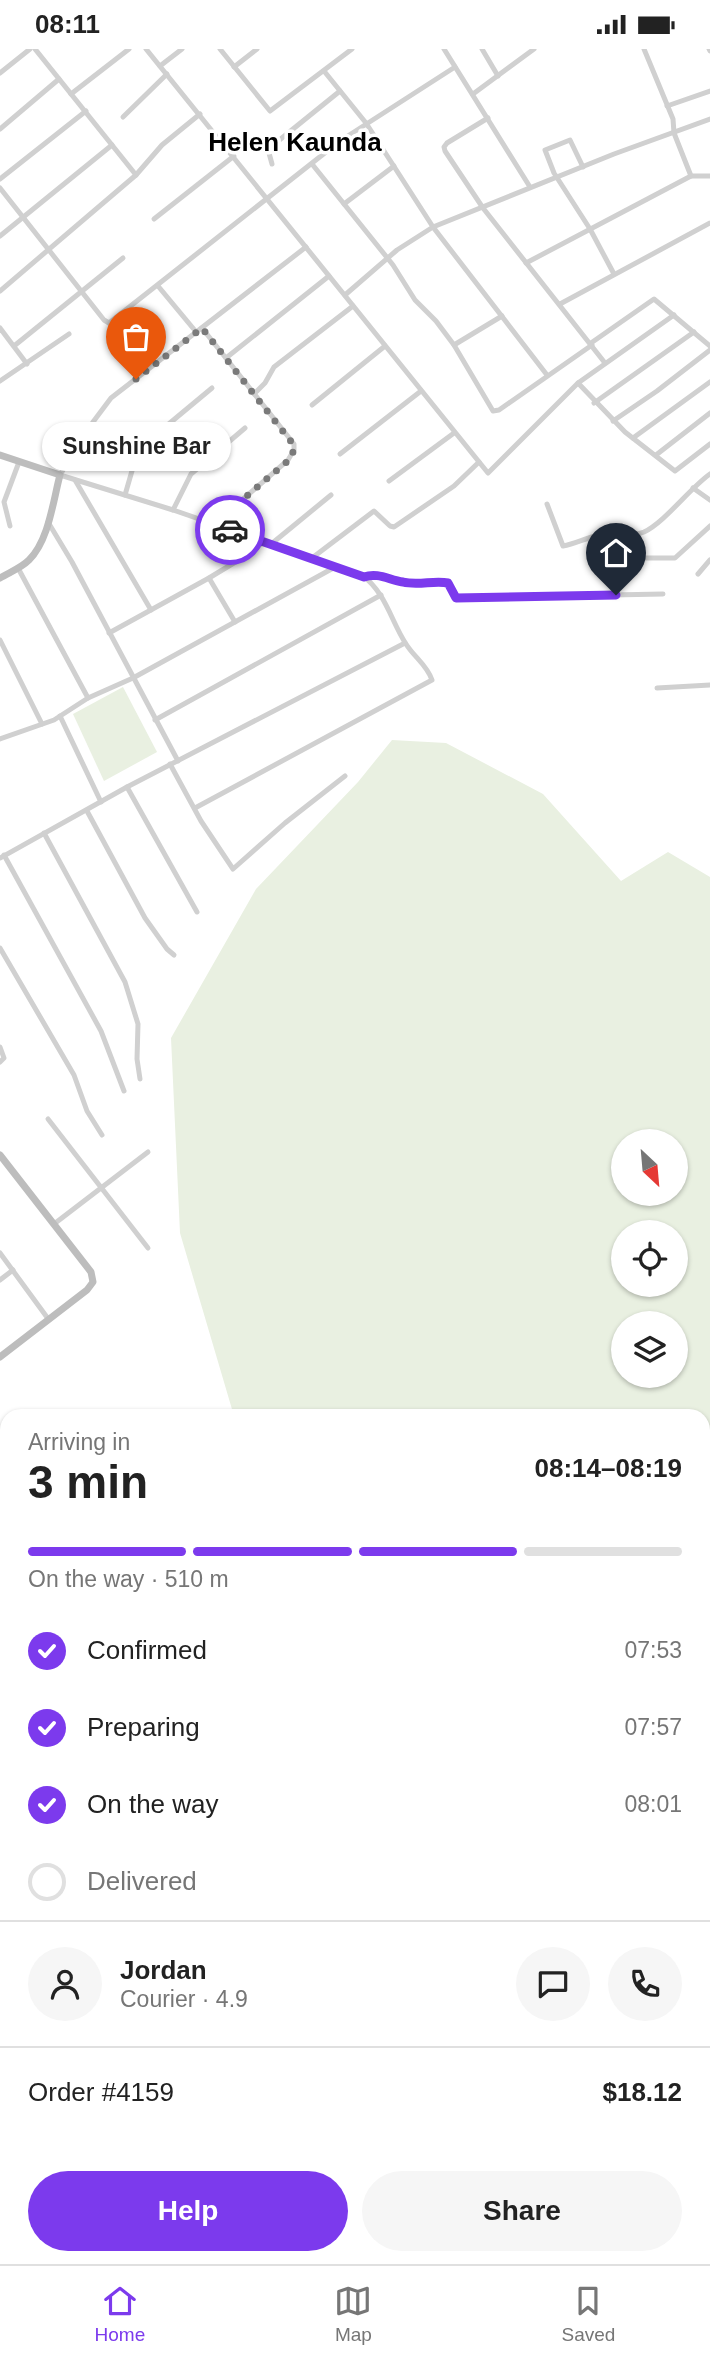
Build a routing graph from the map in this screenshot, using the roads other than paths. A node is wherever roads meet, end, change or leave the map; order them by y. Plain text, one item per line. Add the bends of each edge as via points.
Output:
1 (33, 49) edge
2 (129, 49) edge
3 (146, 49) edge
4 (182, 49) edge
5 (220, 49) edge
6 (257, 49) edge
7 (352, 49) edge
8 (444, 49) edge
9 (482, 49) edge
10 (534, 49) edge
11 (644, 49) edge
12 (160, 67) junction
13 (234, 67) junction
14 (455, 67) junction
15 (324, 71) junction
16 (0, 73) edge
17 (167, 74) junction
18 (498, 76) junction
19 (59, 79) junction
20 (340, 91) junction
21 (710, 91) edge
22 (71, 94) junction
23 (473, 94) junction
24 (667, 106) junction
25 (86, 111) junction
26 (200, 114) junction
27 (123, 117) dead end
28 (488, 118) junction
29 (710, 119) edge
30 (366, 123) junction
31 (0, 129) edge
32 (674, 133) junction
33 (112, 145) junction
34 (234, 156) junction
35 (272, 164) dead end
36 (312, 164) junction
37 (394, 166) junction
38 (583, 167) junction
39 (136, 175) junction
40 (691, 176) junction
41 (710, 176) edge
42 (557, 177) junction
43 (0, 179) edge
44 (530, 187) junction
45 (0, 188) edge
46 (267, 199) junction
47 (344, 204) junction
48 (483, 208) junction
49 (23, 217) junction
50 (154, 219) dead end
51 (710, 223) edge
52 (433, 227) junction
53 (590, 229) junction
54 (0, 236) edge
55 (306, 247) junction
56 (50, 249) junction
57 (123, 258) dead end
58 (387, 258) junction
59 (526, 263) junction
60 (614, 274) junction
61 (329, 276) junction
62 (158, 286) junction
63 (0, 291) edge
64 (82, 291) junction
65 (345, 295) junction
66 (560, 304) junction
67 (353, 306) junction
68 (674, 315) junction
69 (502, 316) junction
70 (1, 331) edge
71 (200, 331) junction
72 (694, 332) junction
73 (69, 334) dead end
74 (592, 344) junction
75 (454, 345) junction
76 (14, 346) junction
77 (385, 346) junction
78 (710, 348) edge
79 (226, 358) junction
80 (606, 363) junction
81 (27, 364) junction
82 (547, 375) junction
83 (0, 381) edge
84 (710, 382) edge
85 (578, 383) junction
86 (212, 389) dead end
87 (422, 391) junction
88 (254, 394) junction
89 (594, 403) junction
90 (312, 405) dead end
91 (710, 412) edge
92 (613, 421) junction
93 (245, 428) dead end
94 (454, 433) junction
95 (633, 438) junction
96 (710, 444) edge
97 (340, 454) dead end
98 (0, 455) edge
99 (656, 455) junction
100 (19, 462) junction
101 (479, 462) junction
102 (710, 474) edge
103 (60, 475) junction
104 (75, 479) junction
105 (389, 481) dead end
106 (694, 488) junction
107 (125, 495) junction
108 (331, 495) dead end
109 (710, 500) edge
110 (547, 503) dead end
111 (173, 510) junction
112 (48, 522) junction
113 (10, 526) dead end
114 (710, 526) edge
115 (221, 527) junction
116 (606, 535) junction
117 (267, 544) junction
118 (312, 558) junction
119 (710, 560) edge
120 (337, 566) junction
121 (18, 568) junction
122 (698, 574) dead end
123 (0, 577) edge
124 (364, 577) junction
125 (209, 578) junction
126 (663, 594) dead end
127 (381, 595) junction
128 (151, 610) junction
129 (235, 622) junction
130 (109, 633) junction
131 (0, 640) edge
132 (405, 643) junction
133 (133, 678) junction
134 (710, 685) edge
135 (657, 688) dead end
136 (88, 698) junction
137 (60, 716) junction
138 (155, 720) junction
139 (42, 724) junction
140 (0, 739) edge
141 (178, 761) junction
142 (170, 764) junction
143 (345, 776) dead end
144 (127, 787) junction
145 (101, 802) junction
146 (195, 808) junction
147 (87, 811) junction
148 (44, 834) junction
149 (2, 856) edge
150 (197, 912) dead end
151 (0, 947) edge
152 (174, 955) dead end
153 (0, 1047) edge
154 (0, 1062) edge
155 (140, 1079) dead end
156 (124, 1091) dead end
157 (48, 1119) dead end
158 (102, 1135) dead end
159 (148, 1152) dead end
160 (0, 1154) edge
161 (103, 1188) junction
162 (54, 1224) junction
163 (148, 1248) dead end
164 (0, 1253) edge
165 (13, 1270) junction
166 (0, 1280) edge
167 (49, 1320) junction
168 (0, 1357) edge

1 - 16 street
1 - 19 street
2 - 22 street
3 - 12 street
4 - 12 street
5 - 13 street
6 - 13 street
7 - 15 street
8 - 14 street
9 - 18 street
10 - 18 street
11 - 24 street
12 - 17 street
13 - 15 street via 270,111
14 - 23 street
14 - 30 street
15 - 20 street
17 - 26 street
17 - 27 street
18 - 23 street
19 - 22 street
19 - 31 street
20 - 30 street
20 - 35 street via 272,146
21 - 24 street
22 - 25 street
23 - 28 street
24 - 32 street
25 - 33 street
25 - 43 street
26 - 34 street
26 - 39 street via 162,145
28 - 44 street
28 - 48 street via 444,147
29 - 32 street
30 - 36 street
30 - 37 street
32 - 38 street
32 - 40 street
33 - 39 street
33 - 49 street
34 - 46 street
34 - 50 street
36 - 46 street
36 - 47 street
37 - 47 street
37 - 52 street
38 - 42 street
38 - 42 street via 570,140 560,143 545,150
39 - 56 street
40 - 41 street
40 - 53 street
42 - 44 street
42 - 53 street
44 - 48 street
45 - 49 street
46 - 55 street
46 - 62 street
47 - 58 street
48 - 52 street
48 - 59 street
49 - 54 street
49 - 56 street
51 - 60 street
52 - 58 street
52 - 69 street
53 - 59 street
53 - 60 street
55 - 61 street
55 - 71 street
56 - 63 street
56 - 64 street
57 - 64 street
58 - 65 street
58 - 75 street via 410,294
59 - 66 street
60 - 66 street
61 - 65 street
61 - 79 street
62 - 64 street via 109,323
62 - 71 street
64 - 76 street
65 - 67 street
66 - 74 street
67 - 77 street
67 - 88 street via 274,367
68 - 72 street
68 - 74 street via 652,299
68 - 80 street
69 - 75 street
69 - 82 street
70 - 76 street
71 - 79 street
71 - 103 street via 111,398
72 - 78 street
72 - 89 street
73 - 81 street
74 - 80 street
74 - 82 street
75 - 82 street via 493,411
76 - 81 street
77 - 87 street
77 - 90 street
78 - 92 street
79 - 88 street
80 - 85 street
81 - 83 street
84 - 95 street
85 - 89 street
85 - 101 street via 488,473
86 - 107 street via 146,442 136,457
87 - 94 street
87 - 97 street
88 - 115 street via 294,450
89 - 92 street
91 - 99 street
92 - 95 street
93 - 111 street via 191,474
94 - 101 street
94 - 105 street
95 - 99 street
96 - 99 street via 675,471
98 - 100 street
100 - 103 street
100 - 113 street via 4,502
101 - 118 street via 454,486 394,527 374,511
102 - 106 street
103 - 104 street
103 - 112 street
104 - 107 street
104 - 128 street
106 - 109 street
106 - 116 street via 642,533
107 - 111 street
108 - 117 street
110 - 116 street via 563,546
111 - 115 street
112 - 121 street via 35,552
112 - 130 street
114 - 116 street via 675,558 615,559
115 - 117 street
117 - 118 street
117 - 125 street
118 - 120 street
119 - 122 street
120 - 124 street
120 - 129 street
121 - 123 street
121 - 136 street
124 - 126 street via 378,575 417,584 443,581 456,598
124 - 127 street
125 - 128 street
125 - 129 street
127 - 132 street
127 - 138 street
128 - 130 street
129 - 133 street
130 - 133 street
131 - 139 street
132 - 141 street
132 - 146 street via 425,666 429,682
133 - 136 street
133 - 138 street
134 - 135 street
136 - 137 street
137 - 139 street
137 - 145 street
138 - 141 street
139 - 140 street
141 - 142 street
142 - 144 street
142 - 146 street
143 - 146 street via 233,869
144 - 145 street
144 - 150 street
145 - 147 street
147 - 148 street
147 - 152 street via 145,918
148 - 149 street
148 - 155 street via 125,982 138,1024
149 - 156 street via 101,1031
151 - 158 street via 75,1075 87,1111
153 - 154 street via 4,1058
157 - 161 street
159 - 161 street
160 - 162 street
161 - 162 street
161 - 163 street
162 - 167 street via 91,1272 93,1282
164 - 165 street
165 - 166 street
165 - 167 street
167 - 168 street

